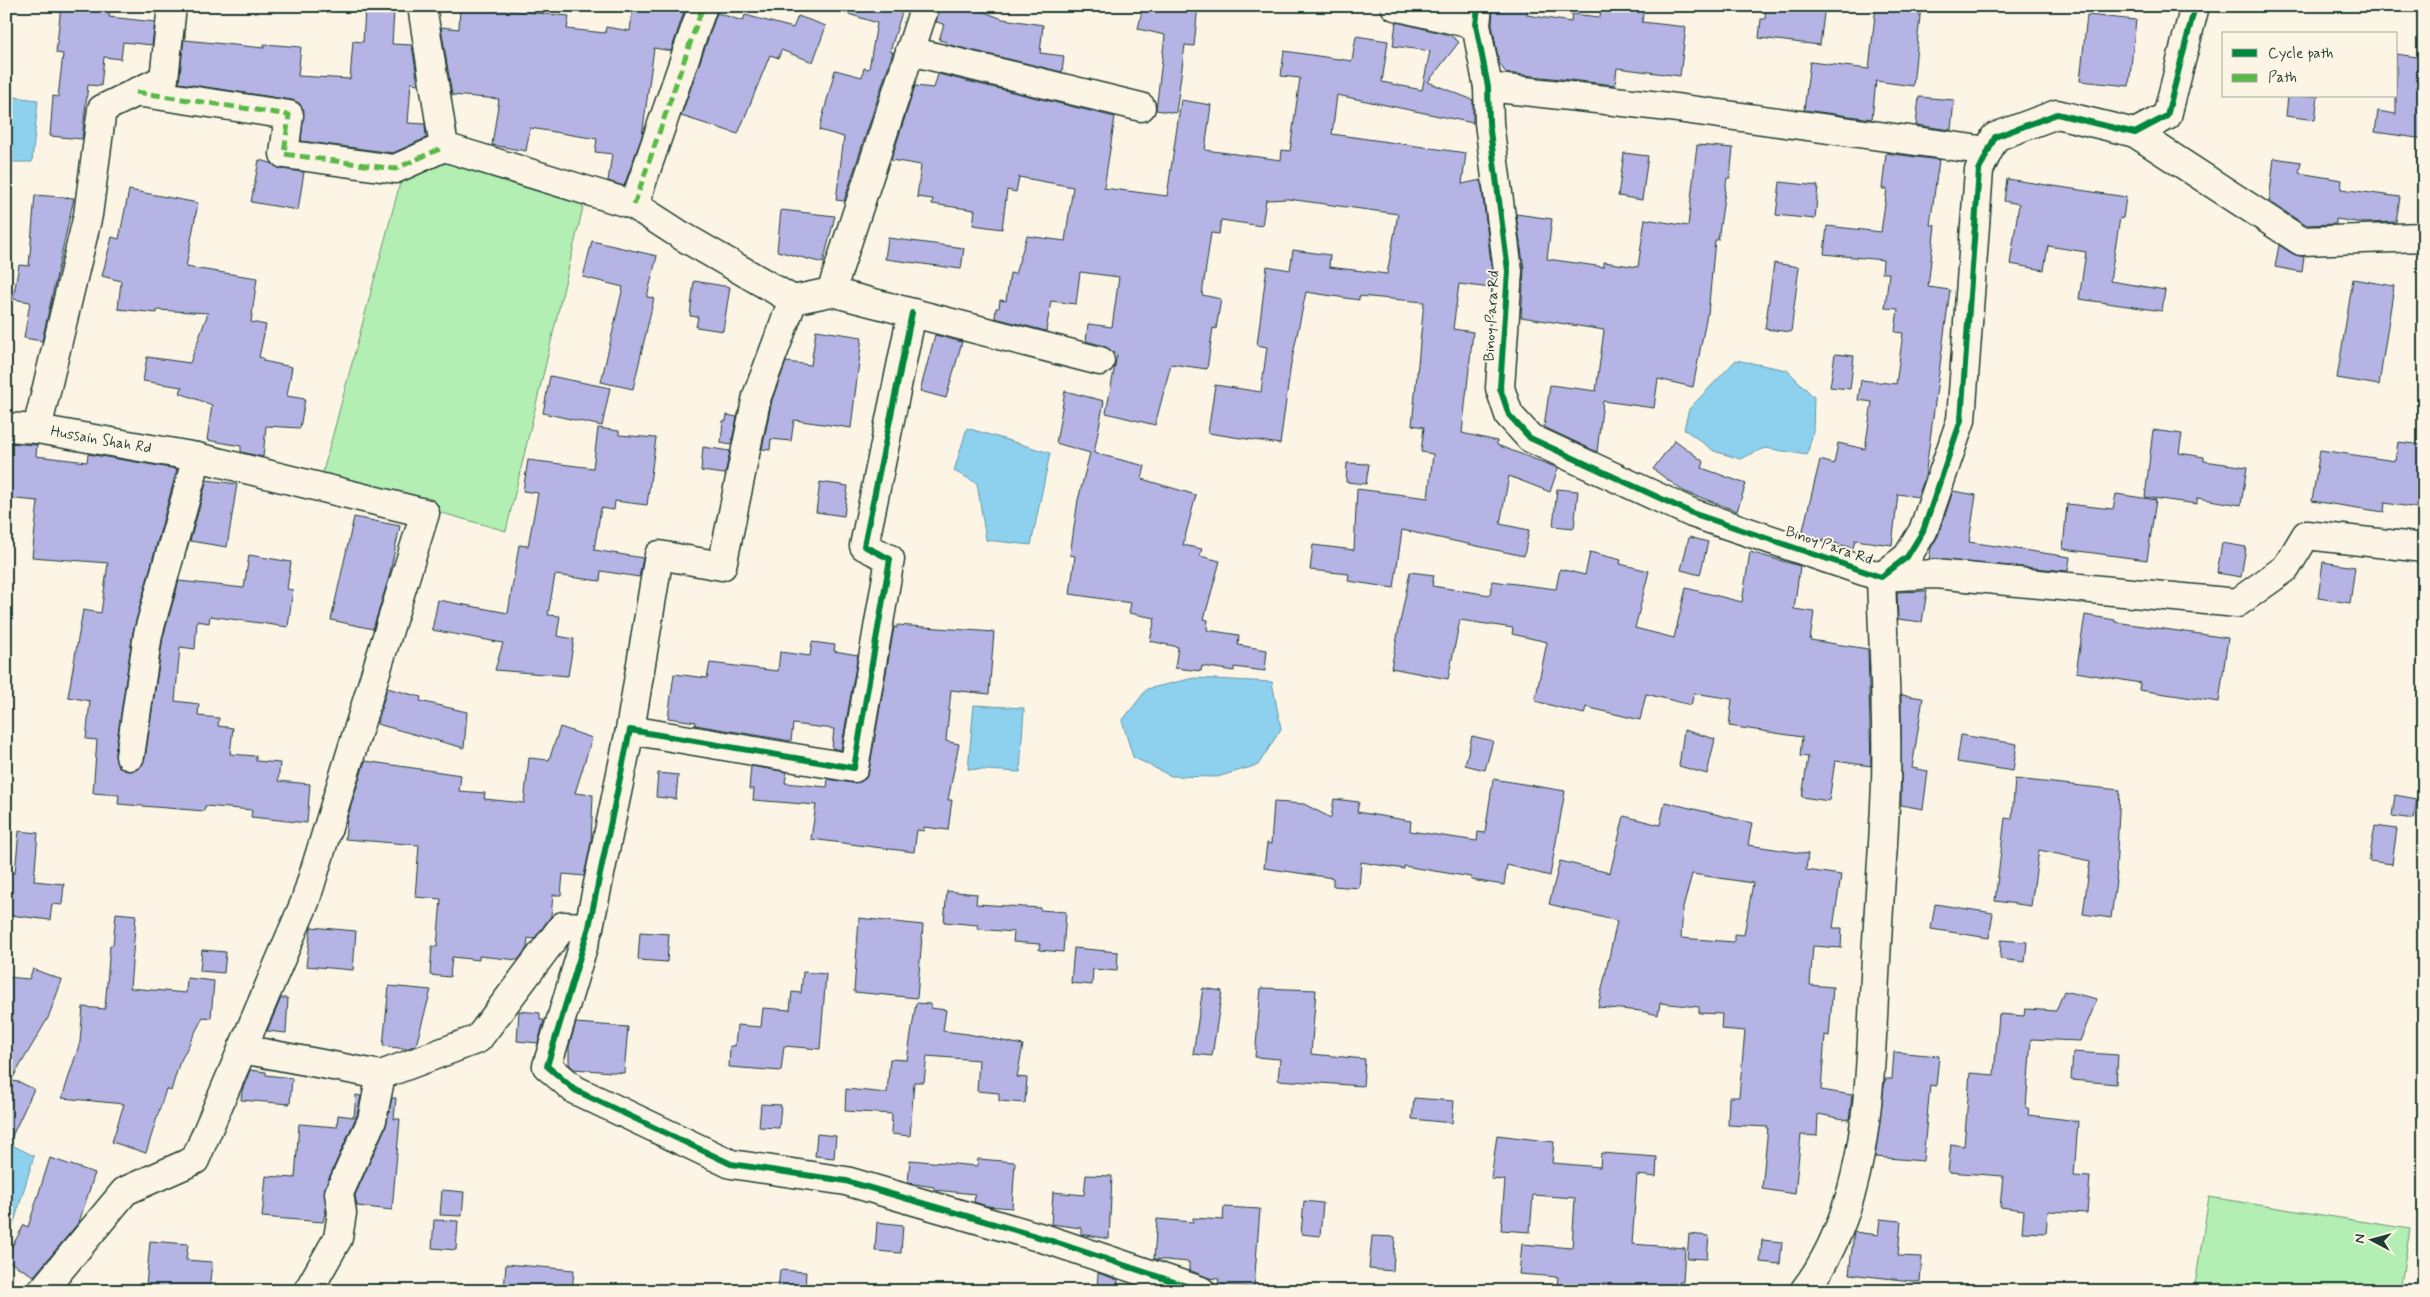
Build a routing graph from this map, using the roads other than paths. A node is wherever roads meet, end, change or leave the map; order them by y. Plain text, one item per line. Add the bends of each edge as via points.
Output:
1 (172, 6) edge
2 (422, 6) edge
3 (703, 6) edge
4 (925, 6) edge
5 (1395, 6) edge
6 (2195, 6) edge
7 (1477, 16) edge
8 (910, 51) junction
9 (1488, 87) junction
10 (136, 92) junction
11 (1141, 107) dead end
12 (2134, 133) junction
13 (444, 147) junction
14 (1988, 151) junction
15 (634, 205) junction
16 (2424, 236) edge
17 (831, 292) junction
18 (793, 300) junction
19 (912, 313) junction
20 (1100, 361) dead end
21 (6, 427) edge
22 (37, 429) junction
23 (197, 457) junction
24 (2424, 548) edge
25 (1881, 577) junction
26 (630, 730) junction
27 (130, 756) dead end
28 (590, 927) junction
29 (242, 1049) junction
30 (381, 1075) junction
31 (42, 1291) edge
32 (308, 1291) edge
33 (1201, 1291) edge
34 (1804, 1291) edge

1 - 10 street via 164,79
2 - 13 street
3 - 15 street
4 - 8 street
5 - 7 street
6 - 12 street via 2167,116
7 - 9 street, Binoy Para Rd
8 - 11 street
8 - 17 street
9 - 14 street via 1669,107
9 - 25 street, Binoy Para Rd via 1489,123 1508,271 1500,388 1508,415 1530,438 1692,514
10 - 13 street via 289,115 284,154 395,169
10 - 22 street via 102,109 88,215
12 - 14 street, Binoy Para Rd via 2057,114 1995,137
12 - 16 street, Binoy Para Rd via 2301,241
13 - 15 street
14 - 25 street, Binoy Para Rd via 1979,170 1961,420 1923,531 1907,557
15 - 18 street
17 - 18 street
17 - 19 street
18 - 26 street via 757,396 722,566 659,555
19 - 20 street
19 - 26 street via 864,546 890,559 854,768
21 - 22 street, Hussain Shah Rd
22 - 23 street, Hussain Shah Rd
23 - 27 street via 148,634
23 - 29 street, Hussain Shah Rd via 425,513 305,902
24 - 25 street via 2306,535 2286,568 2237,603 1936,574
25 - 34 street via 1886,780 1866,1118 1854,1185 1841,1223 1814,1278
26 - 28 street
28 - 30 street via 563,926 478,1039
28 - 33 street via 547,1066 575,1090 731,1164 846,1181 1049,1240
29 - 30 street
29 - 31 street via 195,1160 125,1191
30 - 32 street via 372,1120 339,1193 342,1213 338,1238

